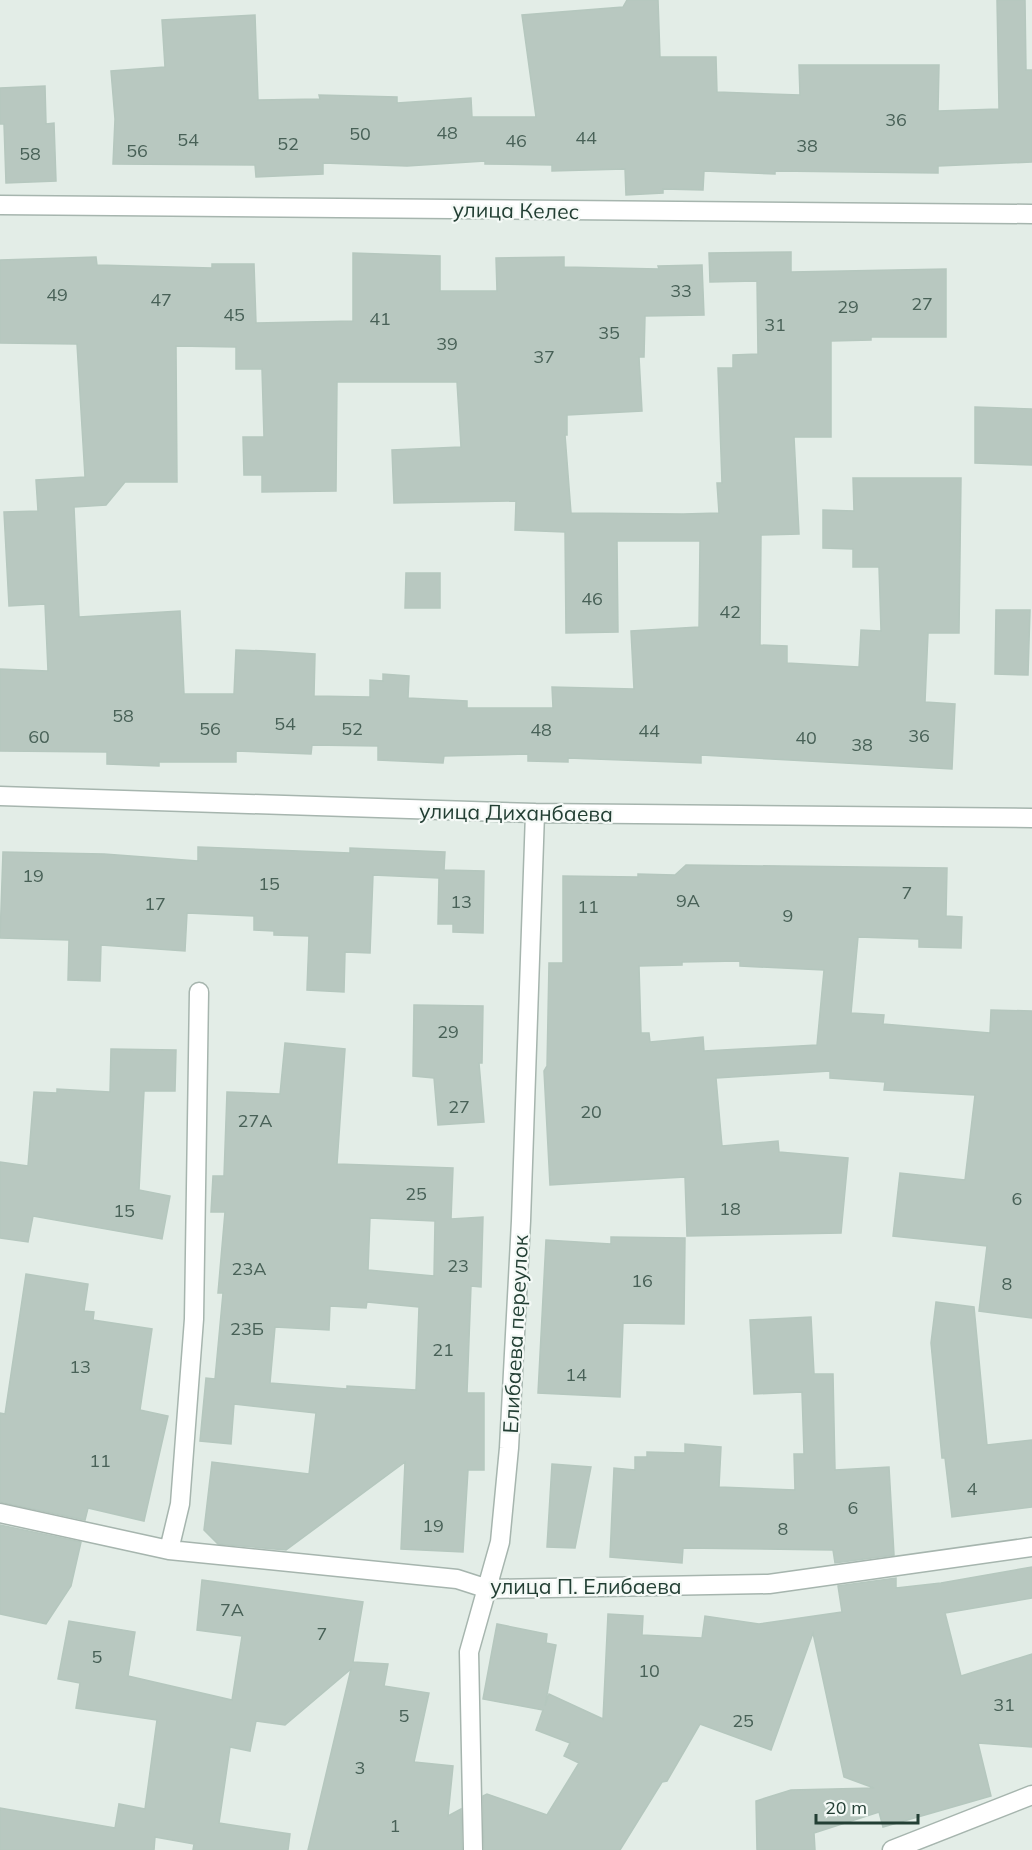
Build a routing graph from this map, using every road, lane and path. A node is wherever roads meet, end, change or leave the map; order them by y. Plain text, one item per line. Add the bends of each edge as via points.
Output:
1 (0, 205) edge
2 (1032, 214) edge
3 (0, 796) edge
4 (535, 813) junction
5 (1032, 818) edge
6 (199, 992) dead end
7 (0, 1513) edge
8 (1032, 1546) edge
9 (169, 1550) junction
10 (488, 1589) junction
11 (1032, 1795) edge
12 (473, 1850) edge
13 (892, 1850) edge

1 - 2 street, улица Келес
3 - 4 street, улица Диханбаева
4 - 5 street, улица Диханбаева
4 - 10 street, Елибаева переулок via 509,1448 500,1542
6 - 9 street via 194,1319 180,1504
7 - 9 street, улица П. Елибаева
8 - 10 street, улица П. Елибаева via 769,1584
9 - 10 street, улица П. Елибаева via 457,1579
10 - 12 street, Елибаева переулок via 469,1653
11 - 13 street

